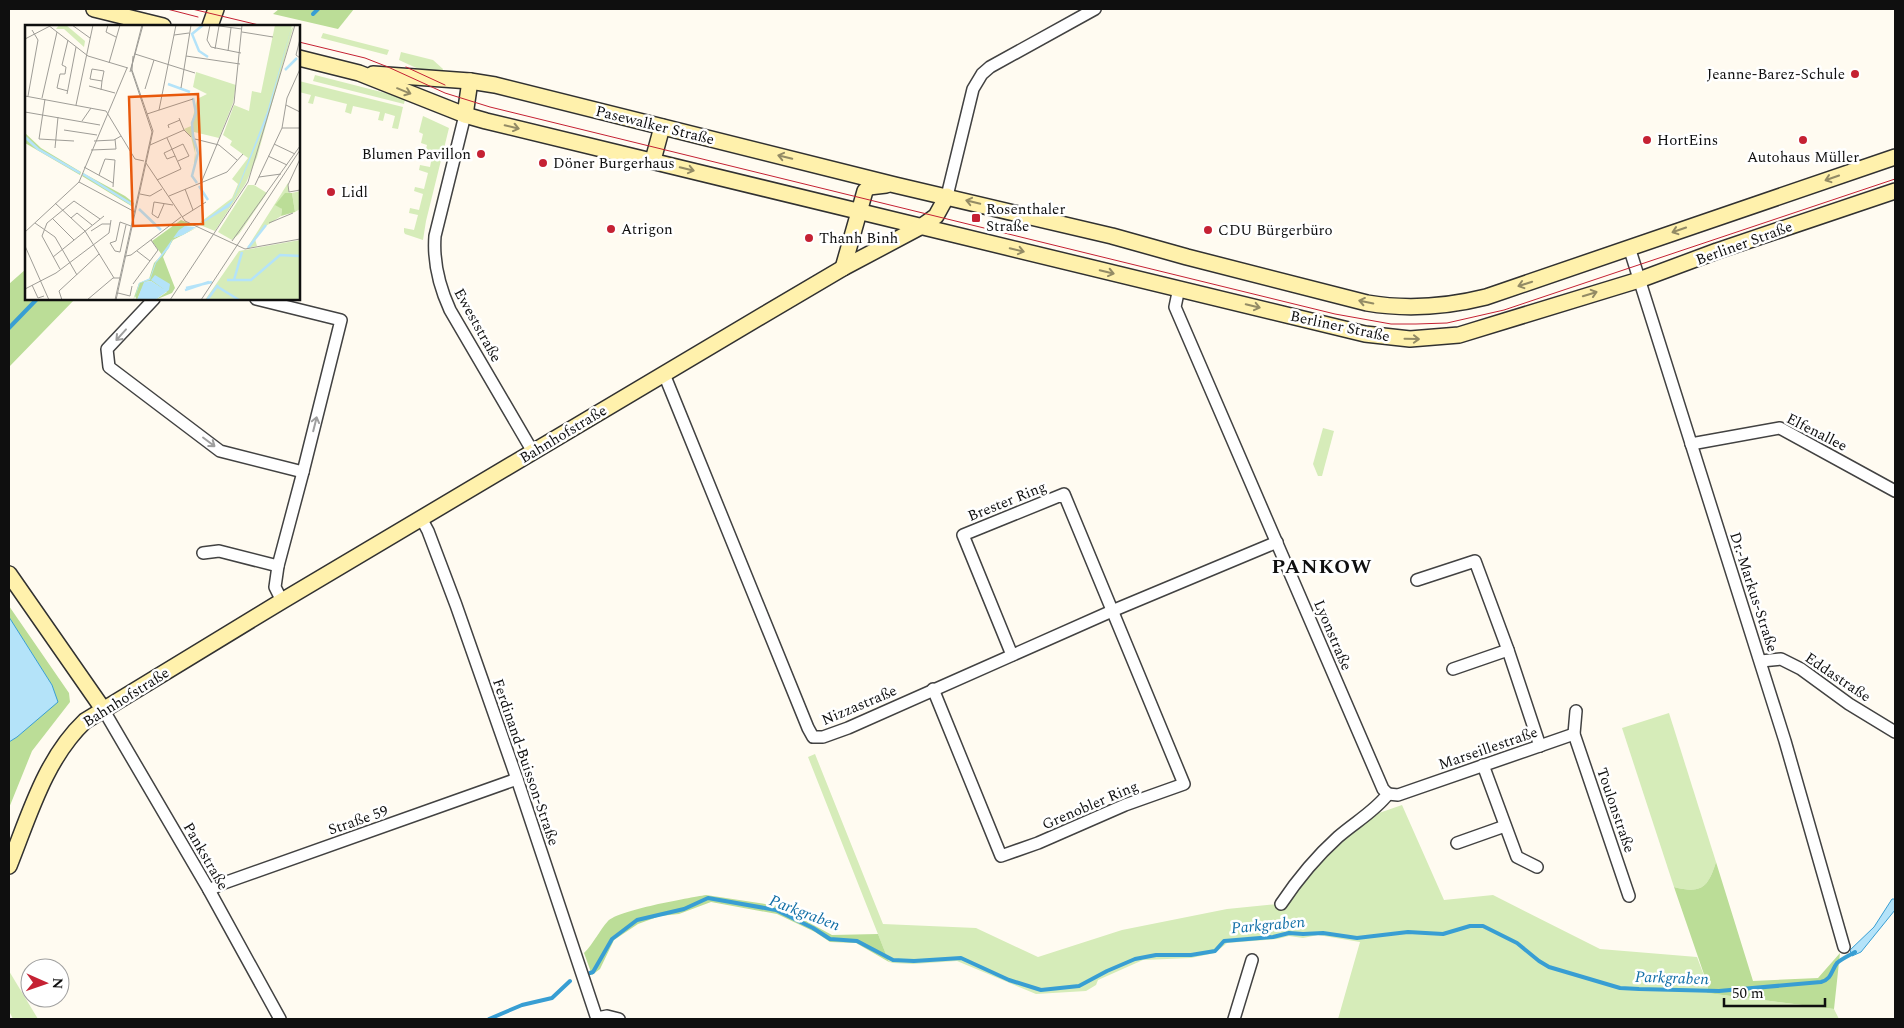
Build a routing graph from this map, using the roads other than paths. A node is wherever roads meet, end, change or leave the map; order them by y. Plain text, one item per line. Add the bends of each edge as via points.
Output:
1 (94, 9) edge
2 (216, 9) edge
3 (1095, 9) edge
4 (160, 25) edge
5 (210, 25) edge
6 (300, 58) edge
7 (359, 73) junction
8 (470, 80) junction
9 (465, 115) junction
10 (662, 126) junction
11 (1895, 157) edge
12 (653, 160) junction
13 (895, 185) junction
14 (1895, 191) edge
15 (947, 196) junction
16 (858, 211) junction
17 (922, 226) junction
18 (1629, 247) junction
19 (844, 268) junction
20 (1639, 280) junction
21 (1180, 288) junction
22 (153, 300) edge
23 (260, 300) edge
24 (664, 374) junction
25 (1690, 444) junction
26 (533, 452) junction
27 (303, 472) junction
28 (1895, 491) edge
29 (421, 518) junction
30 (1277, 542) junction
31 (203, 553) dead end
32 (278, 566) junction
33 (9, 574) edge
34 (1418, 580) dead end
35 (282, 600) junction
36 (1112, 611) junction
37 (1508, 650) junction
38 (1012, 655) junction
39 (1760, 661) junction
40 (1453, 669) dead end
41 (934, 689) junction
42 (103, 709) junction
43 (1576, 711) dead end
44 (1895, 732) edge
45 (1574, 734) junction
46 (1540, 746) junction
47 (1483, 765) junction
48 (517, 779) junction
49 (1388, 794) junction
50 (1505, 826) junction
51 (1457, 843) dead end
52 (9, 866) edge
53 (1537, 867) dead end
54 (209, 890) junction
55 (1629, 896) dead end
56 (1281, 904) dead end
57 (1844, 947) dead end
58 (1252, 960) dead end
59 (280, 1019) edge
60 (597, 1019) edge
61 (619, 1019) edge
62 (1234, 1019) edge

1 - 4 main road
2 - 5 main road
3 - 15 street via 982,74 973,89
6 - 7 main road, Pasewalker Straße
7 - 8 main road, Pasewalker Straße
7 -> 9 main road, Pasewalker Straße
8 - 9 main road
8 - 10 main road, Pasewalker Straße
9 -> 12 main road, Pasewalker Straße
9 - 26 street, Eweststraße via 435,236 435,266 450,310
10 - 12 main road
13 -> 10 main road, Pasewalker Straße
11 -> 18 main road, Berliner Straße
12 -> 16 main road, Pasewalker Straße
13 - 15 main road, Pasewalker Straße
13 - 16 main road via 869,187
14 - 20 main road, Berliner Straße via 1717,250
15 - 17 main road, Bahnhofstraße via 936,216
18 -> 15 main road, Berliner Straße via 1468,302 1433,307 1391,307
16 - 17 main road, Pasewalker Straße
16 - 19 main road
17 - 19 main road, Bahnhofstraße
17 -> 21 main road, Berliner Straße
18 - 20 street, Dr.-Markus-Straße
19 - 24 main road, Bahnhofstraße
21 -> 20 main road, Berliner Straße via 1365,334 1418,339 1467,333
20 - 25 street, Dr.-Markus-Straße
21 - 30 street, Lyonstraße via 1175,307
22 -> 27 street via 108,349 109,367 220,450
27 -> 23 street via 341,320
24 - 26 main road, Bahnhofstraße
24 - 41 street, Nizzastraße via 810,734 820,738 828,736
25 - 28 street, Elfenallee via 1780,428
25 - 39 street, Dr.-Markus-Straße
26 - 29 main road, Bahnhofstraße
27 - 32 street
29 - 35 main road, Bahnhofstraße
29 - 48 street, Ferdinand-Buisson-Straße via 456,605
30 - 36 street, Nizzastraße
30 - 49 street, Lyonstraße via 1383,789
31 - 32 street via 219,551
32 - 35 street via 274,587
33 - 42 main road
34 - 37 street via 1475,561
35 - 42 main road, Bahnhofstraße
36 - 38 street, Nizzastraße
36 - 38 street, Brester Ring via 1064,494 963,535
36 - 41 street, Grenobler Ring via 1184,784 1001,856
37 - 40 street
37 - 46 street
38 - 41 street, Nizzastraße
39 - 44 street, Eddastraße via 1781,659 1801,669
39 - 57 street, Dr.-Markus-Straße
42 - 52 main road, Bahnhofstraße via 77,728 59,752 40,786
42 - 54 street, Pankstraße
43 - 45 street
45 - 46 street, Marseillestraße
45 - 55 street, Toulonstraße
46 - 47 street, Marseillestraße
47 - 49 street, Marseillestraße via 1398,795
47 - 50 street
48 - 54 street, Straße 59
48 - 60 street, Ferdinand-Buisson-Straße
49 - 56 street via 1338,837
50 - 51 street
50 - 53 street via 1517,857
54 - 59 street, Pankstraße
58 - 62 street
60 - 61 street via 608,1016

